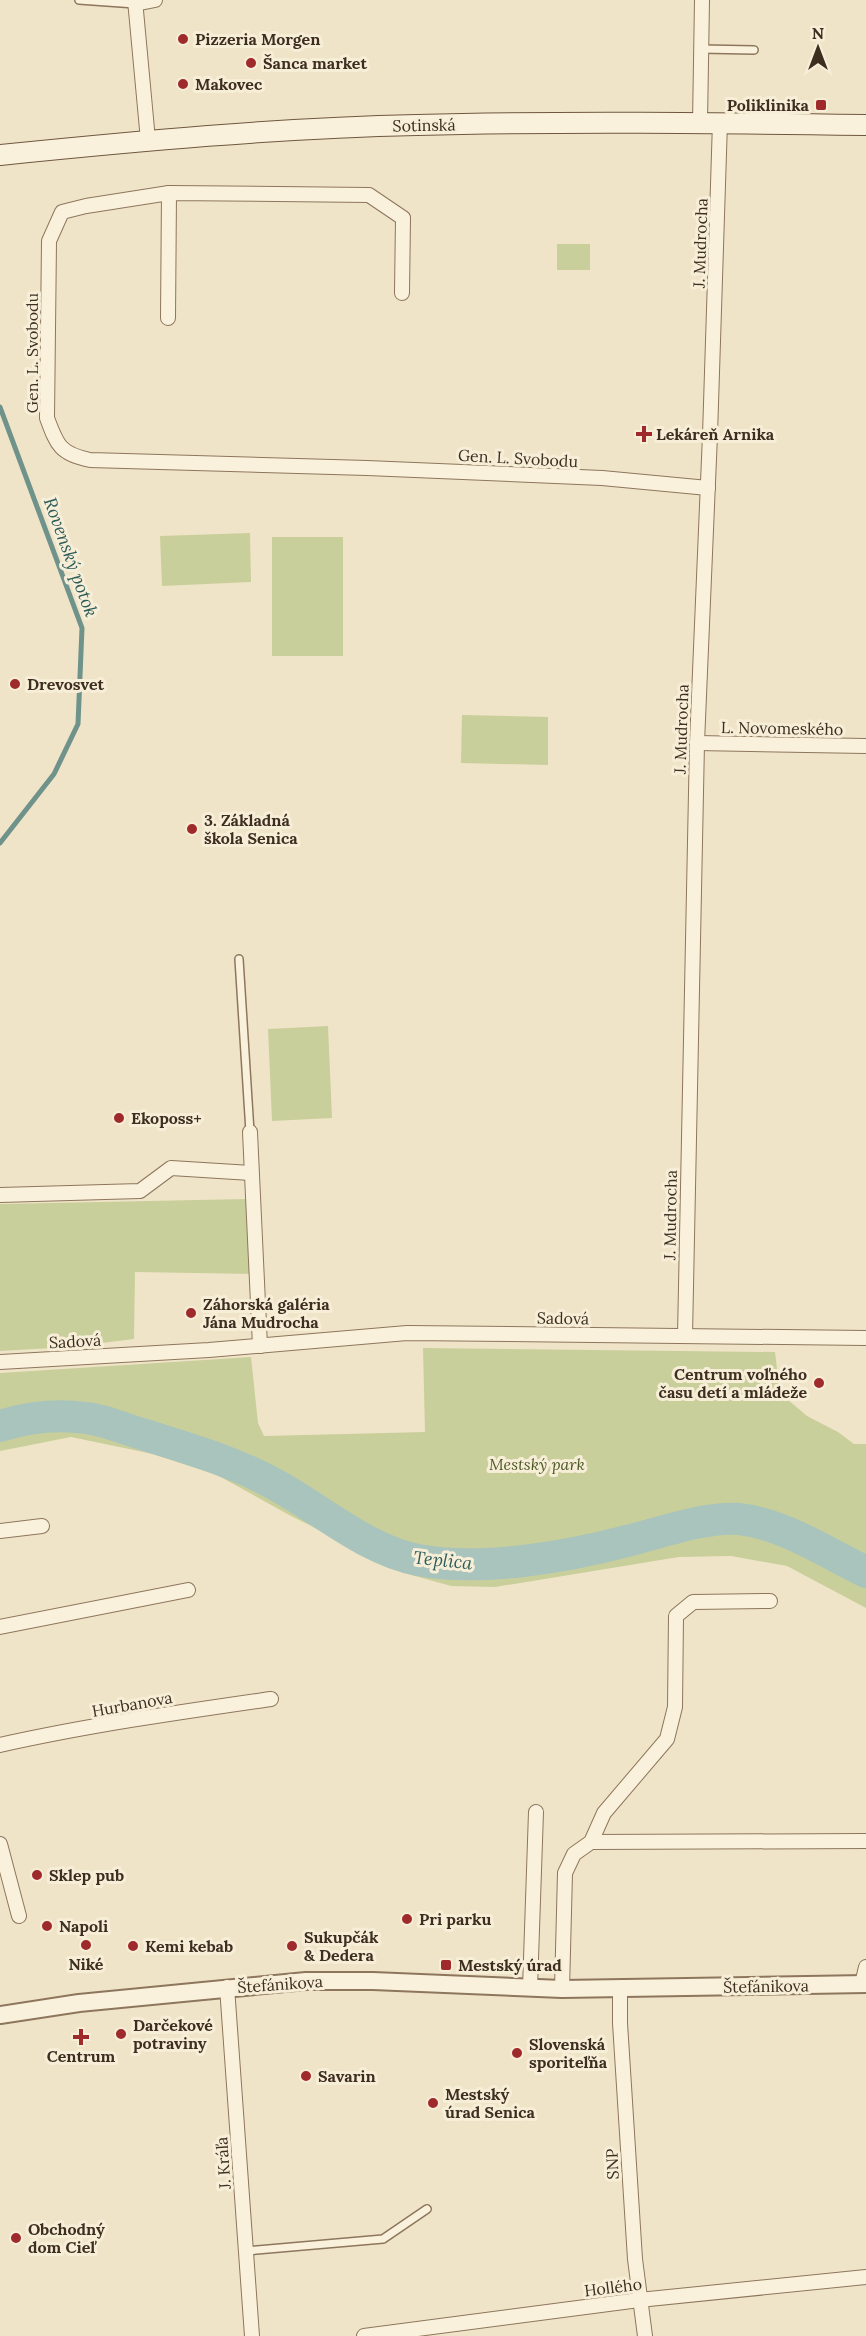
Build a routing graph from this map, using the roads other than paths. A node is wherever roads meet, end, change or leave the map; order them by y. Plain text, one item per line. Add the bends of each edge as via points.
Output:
1 (79, 0) edge
2 (155, 0) edge
3 (702, 0) edge
4 (135, 2) edge
5 (701, 49) junction
6 (754, 50) dead end
7 (720, 122) junction
8 (700, 123) junction
9 (866, 125) edge
10 (148, 140) junction
11 (0, 155) edge
12 (169, 193) junction
13 (402, 293) dead end
14 (168, 318) dead end
15 (708, 488) junction
16 (697, 743) junction
17 (866, 746) edge
18 (239, 959) dead end
19 (250, 1132) joint
20 (251, 1173) junction
21 (0, 1195) edge
22 (685, 1336) junction
23 (866, 1338) edge
24 (260, 1346) junction
25 (0, 1362) edge
26 (42, 1526) dead end
27 (0, 1531) edge
28 (188, 1590) dead end
29 (770, 1600) dead end
30 (0, 1627) edge
31 (271, 1699) dead end
32 (0, 1745) edge
33 (536, 1812) dead end
34 (591, 1842) junction
35 (866, 1842) edge
36 (0, 1844) edge
37 (19, 1916) dead end
38 (866, 1967) edge
39 (864, 1984) edge
40 (227, 1987) junction
41 (530, 1988) junction
42 (562, 1989) junction
43 (620, 1989) junction
44 (0, 2015) edge
45 (427, 2209) dead end
46 (246, 2251) junction
47 (866, 2277) edge
48 (639, 2300) junction
49 (252, 2336) edge
50 (364, 2336) edge
51 (645, 2336) edge

1 - 4 lane
2 - 4 street
3 - 5 street
4 - 10 street
5 - 6 lane
5 - 8 street
7 - 8 main road, Sotinská
7 - 9 main road, Sotinská
7 - 15 street, J. Mudrocha
8 - 10 main road, Sotinská via 415,125
10 - 11 main road, Sotinská
12 - 13 street, Gen. L. Svobodu via 369,195 404,218
12 - 14 street
12 - 15 street, Gen. L. Svobodu via 62,212 49,241 47,418 56,443 73,457 602,478
15 - 16 street, J. Mudrocha
16 - 17 street, L. Novomeského
16 - 22 street, J. Mudrocha
18 - 19 lane
19 - 20 street
20 - 21 street via 171,1168 140,1191
20 - 24 street
22 - 23 street, Sadová
22 - 24 street, Sadová via 407,1333
24 - 25 street, Sadová
26 - 27 street
28 - 30 street
29 - 34 street via 693,1602 676,1616 675,1707 667,1739 604,1813
31 - 32 street, Hurbanova
33 - 41 street
34 - 35 street
34 - 42 street via 574,1854 565,1874
36 - 37 street
38 - 39 street, Štefánikova
39 - 43 street, Štefánikova
40 - 41 street, Štefánikova via 333,1980
40 - 44 street, Štefánikova
40 - 46 street, J. Kráľa
41 - 42 street, Štefánikova
42 - 43 street, Štefánikova
43 - 48 street, SNP
45 - 46 lane via 383,2239
46 - 49 street, J. Kráľa
47 - 48 street, Hollého
48 - 50 street, Hollého
48 - 51 street, SNP

